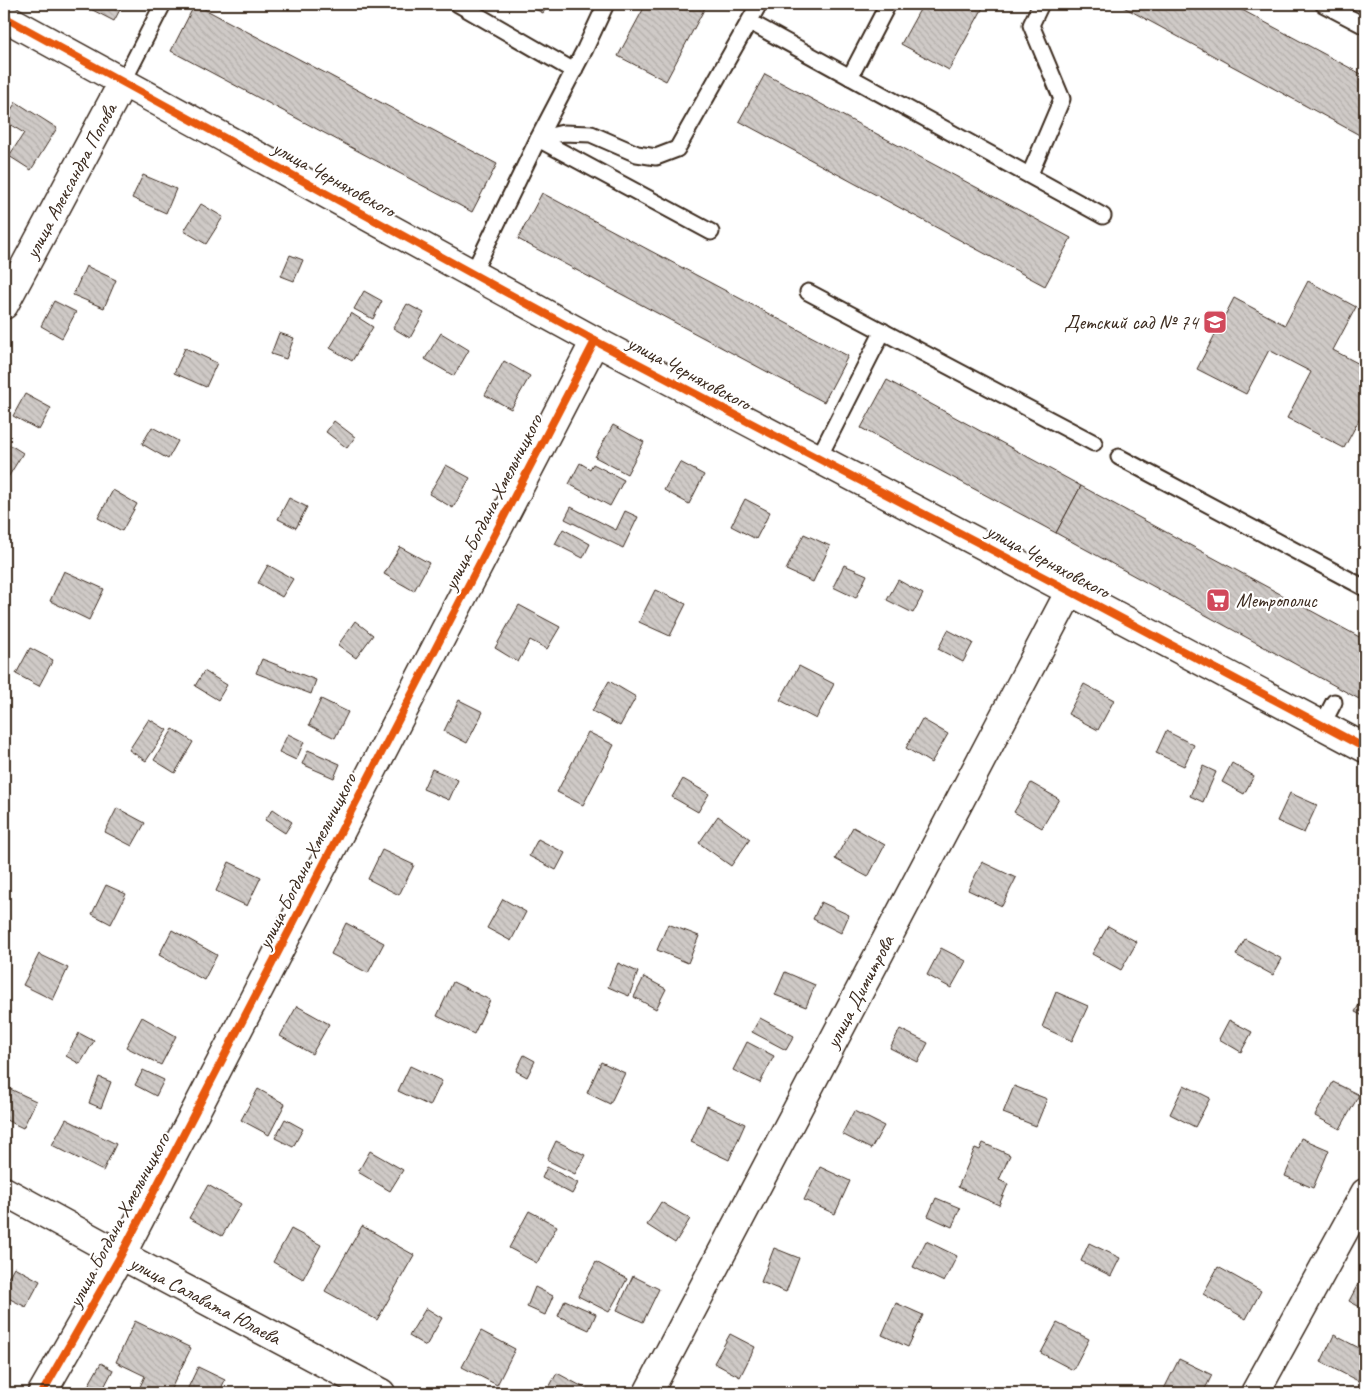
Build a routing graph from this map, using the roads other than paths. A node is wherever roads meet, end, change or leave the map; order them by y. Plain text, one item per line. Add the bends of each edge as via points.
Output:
1 (163, 4) edge
2 (458, 4) edge
3 (606, 4) edge
4 (759, 4) edge
5 (888, 4) edge
6 (1042, 4) edge
7 (1323, 4) edge
8 (4, 17) edge
9 (750, 22) junction
10 (1365, 26) edge
11 (574, 71) junction
12 (850, 77) junction
13 (123, 82) junction
14 (538, 139) junction
15 (1030, 174) junction
16 (1103, 216) dead end
17 (711, 232) dead end
18 (473, 274) junction
19 (808, 292) dead end
20 (4, 305) edge
21 (884, 331) junction
22 (595, 342) junction
23 (1094, 443) dead end
24 (1119, 457) dead end
25 (818, 458) junction
26 (1365, 588) edge
27 (1070, 591) junction
28 (1365, 748) edge
29 (4, 1191) edge
30 (1365, 1193) edge
31 (120, 1255) junction
32 (42, 1393) edge
33 (380, 1393) edge
34 (648, 1393) edge
35 (1256, 1393) edge

1 - 13 lane
2 - 11 lane
3 - 11 lane
4 - 9 lane
5 - 12 lane
6 - 15 lane via 1032,25 1062,99
7 - 10 lane
8 - 13 street, улица Черняховского
9 - 12 lane
9 - 14 lane via 677,149 656,157 637,154 591,134 564,132
11 - 14 lane
12 - 15 lane
13 - 18 street, улица Черняховского
13 - 20 street, улица Александра Попова
14 - 17 lane
14 - 18 lane
15 - 16 lane
18 - 22 street, улица Черняховского
19 - 21 lane
21 - 23 lane
21 - 25 lane
22 - 25 street, улица Черняховского
22 - 31 street, улица Богдана Хмельницкого
24 - 26 lane
25 - 27 street, улица Черняховского
27 - 28 street, улица Черняховского via 1328,714
27 - 34 street, улица Димитрова
29 - 31 street, улица Салавата Юлаева
30 - 35 street
31 - 32 street, улица Богдана Хмельницкого
31 - 33 street, улица Салавата Юлаева

